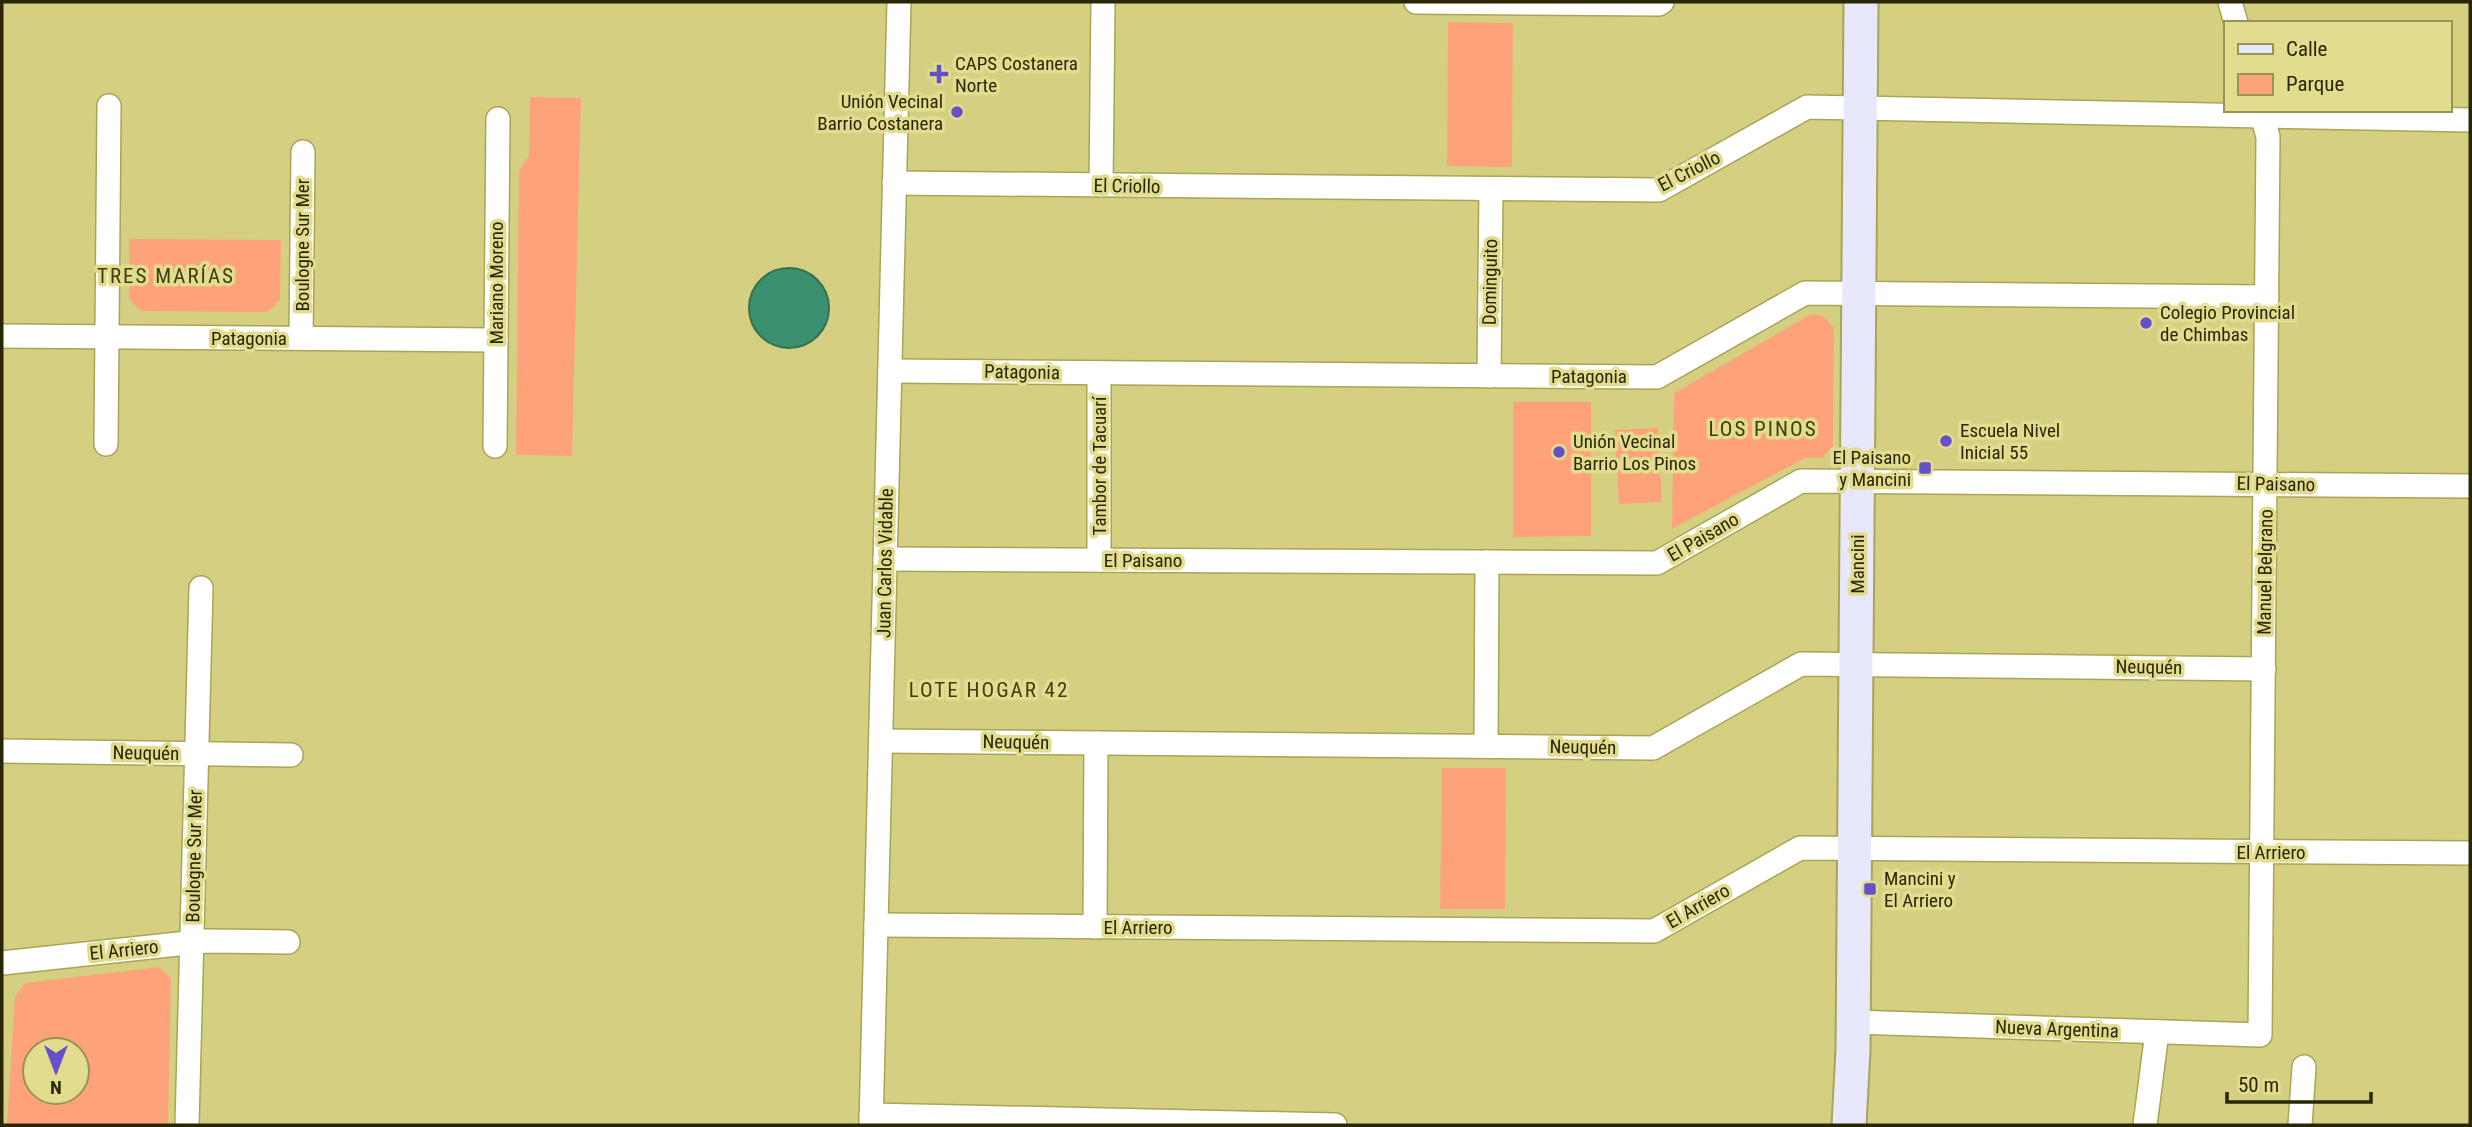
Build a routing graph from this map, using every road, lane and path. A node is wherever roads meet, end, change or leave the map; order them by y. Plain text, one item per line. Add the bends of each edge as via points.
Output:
1 (899, 2) edge
2 (1102, 2) edge
3 (1416, 2) edge
4 (1662, 2) edge
5 (1861, 2) edge
6 (2230, 2) edge
7 (2235, 21) edge
8 (109, 106) dead end
9 (1860, 107) junction
10 (2262, 113) edge
11 (498, 119) dead end
12 (2470, 120) edge
13 (303, 152) dead end
14 (894, 183) junction
15 (1101, 185) junction
16 (1491, 189) junction
17 (1859, 294) junction
18 (2267, 297) junction
19 (2, 336) edge
20 (107, 337) junction
21 (302, 338) junction
22 (496, 340) junction
23 (890, 371) junction
24 (1099, 373) junction
25 (1489, 376) junction
26 (106, 444) dead end
27 (495, 446) dead end
28 (1857, 481) junction
29 (2265, 484) junction
30 (2470, 486) edge
31 (885, 559) junction
32 (1099, 560) junction
33 (1487, 562) junction
34 (201, 588) dead end
35 (1856, 664) junction
36 (2264, 669) junction
37 (881, 741) junction
38 (1096, 743) junction
39 (1486, 746) junction
40 (2, 751) edge
41 (197, 753) junction
42 (290, 755) dead end
43 (1854, 848) junction
44 (2262, 852) junction
45 (2470, 853) edge
46 (876, 925) junction
47 (1095, 927) junction
48 (288, 942) dead end
49 (192, 943) junction
50 (2, 963) edge
51 (1853, 1022) junction
52 (2157, 1032) junction
53 (2260, 1035) joint
54 (2304, 1067) dead end
55 (871, 1120) edge
56 (1184, 1124) edge
57 (187, 1125) edge
58 (1335, 1125) edge
59 (1849, 1125) edge
60 (2145, 1125) edge
61 (2300, 1125) edge

1 - 14 street, Juan Carlos Vidable
2 - 15 street
3 - 4 street
5 - 9 street, Mancini
6 - 7 street
8 - 20 street
9 - 10 street, El Criollo
9 - 16 street, El Criollo via 1807,107 1659,190
9 - 17 street, Mancini
10 - 12 street, El Criollo
10 - 18 street, Manuel Belgrano via 2268,136
11 - 22 street, Mariano Moreno
13 - 21 street, Boulogne Sur Mer
14 - 15 street, El Criollo
14 - 23 street, Juan Carlos Vidable
15 - 16 street, El Criollo
16 - 25 street, Dominguito
17 - 18 street, Patagonia
17 - 25 street, Patagonia via 1805,293 1657,377
17 - 28 street, Mancini
18 - 29 street, Manuel Belgrano
19 - 20 street, Patagonia
20 - 21 street, Patagonia
20 - 26 street
21 - 22 street, Patagonia
22 - 27 street, Mariano Moreno
23 - 24 street, Patagonia
23 - 31 street, Juan Carlos Vidable
24 - 25 street, Patagonia
24 - 32 street, Tambor de Tacuarí
28 - 29 street, El Paisano
28 - 33 street, El Paisano via 1801,481 1657,563
28 - 35 street, Mancini
29 - 30 street, El Paisano
29 - 36 street, Manuel Belgrano
31 - 32 street, El Paisano
31 - 37 street, Juan Carlos Vidable
32 - 33 street, El Paisano
33 - 39 street
34 - 41 street, Boulogne Sur Mer
35 - 36 street, Neuquén
35 - 39 street, Neuquén via 1801,664 1653,748
35 - 43 street, Mancini
36 - 44 street, Manuel Belgrano
37 - 38 street, Neuquén
37 - 46 street, Juan Carlos Vidable
38 - 39 street, Neuquén
38 - 47 street
40 - 41 street, Neuquén
41 - 42 street, Neuquén
41 - 49 street, Boulogne Sur Mer
43 - 44 street, El Arriero
43 - 47 street, El Arriero via 1800,848 1654,931
43 - 51 street, Mancini
44 - 45 street, El Arriero
44 - 53 street, Manuel Belgrano
46 - 47 street, El Arriero
46 - 55 street, Juan Carlos Vidable
48 - 49 street, El Arriero
49 - 50 street, El Arriero
49 - 57 street, Boulogne Sur Mer
51 - 52 street, Nueva Argentina
51 - 59 street, Mancini
52 - 53 street, Nueva Argentina
52 - 60 street
54 - 61 street
55 - 56 street
56 - 58 street

